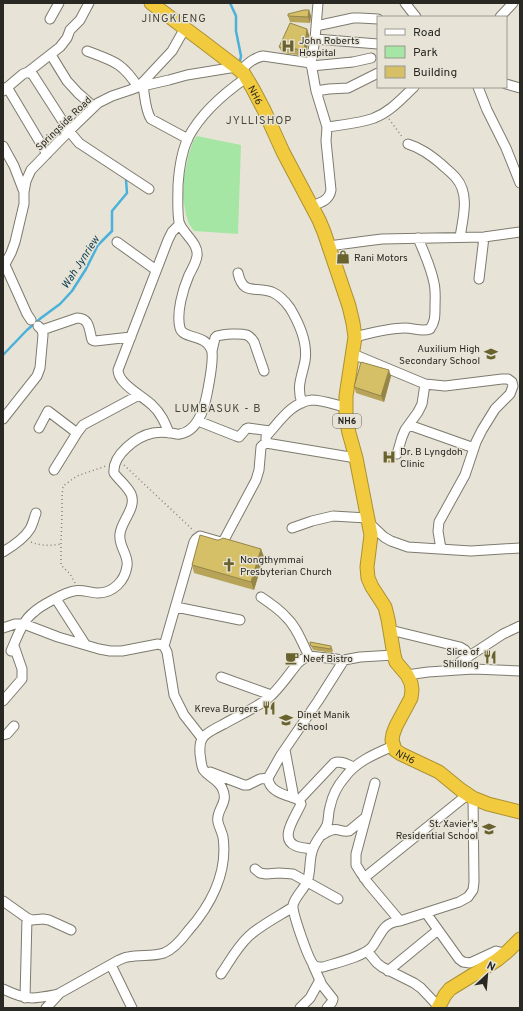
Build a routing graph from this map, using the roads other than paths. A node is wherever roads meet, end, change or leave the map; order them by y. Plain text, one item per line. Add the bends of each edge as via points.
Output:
1 (59, 3) edge
2 (89, 3) edge
3 (318, 3) edge
4 (405, 3) edge
5 (513, 3) edge
6 (156, 4) edge
7 (415, 16) edge
8 (501, 16) edge
9 (377, 19) edge
10 (50, 20) dead end
11 (316, 26) junction
12 (186, 28) junction
13 (315, 39) junction
14 (377, 44) edge
15 (87, 51) dead end
16 (51, 55) junction
17 (371, 58) dead end
18 (311, 65) junction
19 (28, 72) junction
20 (241, 72) junction
21 (377, 74) edge
22 (507, 84) edge
23 (140, 86) junction
24 (413, 88) edge
25 (478, 88) edge
26 (520, 88) edge
27 (5, 89) edge
28 (316, 91) junction
29 (94, 108) junction
30 (327, 128) junction
31 (69, 131) junction
32 (188, 139) junction
33 (408, 144) road end
34 (3, 146) edge
35 (47, 154) junction
36 (520, 183) edge
37 (149, 189) dead end
38 (24, 192) junction
39 (312, 206) junction
40 (180, 224) junction
41 (520, 232) edge
42 (484, 237) junction
43 (418, 238) junction
44 (460, 238) junction
45 (117, 242) dead end
46 (329, 246) junction
47 (4, 266) edge
48 (156, 270) junction
49 (238, 273) dead end
50 (479, 279) dead end
51 (37, 325) junction
52 (131, 337) junction
53 (355, 337) junction
54 (212, 352) junction
55 (353, 354) junction
56 (264, 371) dead end
57 (425, 384) junction
58 (139, 395) junction
59 (302, 403) junction
60 (346, 407) junction
61 (3, 419) edge
62 (198, 421) junction
63 (409, 425) junction
64 (39, 428) dead end
65 (270, 431) junction
66 (77, 432) junction
67 (169, 432) junction
68 (266, 443) junction
69 (474, 448) junction
70 (398, 454) dead end
71 (356, 458) junction
72 (54, 470) dead end
73 (36, 513) dead end
74 (368, 520) junction
75 (292, 528) dead end
76 (520, 548) edge
77 (441, 549) junction
78 (3, 552) edge
79 (261, 597) dead end
80 (56, 599) junction
81 (176, 607) junction
82 (240, 620) dead end
83 (24, 624) junction
84 (520, 626) edge
85 (3, 628) edge
86 (390, 630) junction
87 (85, 644) junction
88 (164, 646) junction
89 (394, 655) junction
90 (309, 656) junction
91 (469, 656) junction
92 (344, 660) junction
93 (446, 671) junction
94 (520, 671) edge
95 (407, 675) junction
96 (221, 677) dead end
97 (271, 695) junction
98 (3, 701) edge
99 (14, 726) dead end
100 (3, 735) edge
101 (202, 738) junction
102 (393, 746) junction
103 (284, 750) junction
104 (354, 767) junction
105 (203, 769) junction
106 (268, 778) junction
107 (375, 783) dead end
108 (470, 796) junction
109 (296, 799) junction
110 (520, 812) edge
111 (366, 817) junction
112 (320, 836) junction
113 (312, 849) junction
114 (255, 869) dead end
115 (364, 878) junction
116 (307, 882) junction
117 (338, 899) dead end
118 (3, 900) edge
119 (293, 907) junction
120 (426, 913) junction
121 (27, 918) junction
122 (400, 921) junction
123 (71, 930) dead end
124 (438, 930) junction
125 (520, 939) edge
126 (367, 951) junction
127 (504, 954) junction
128 (111, 965) junction
129 (313, 965) junction
130 (388, 970) junction
131 (221, 974) dead end
132 (320, 980) junction
133 (3, 989) edge
134 (60, 993) junction
135 (25, 998) junction
136 (438, 1007) edge
137 (46, 1008) edge
138 (132, 1008) edge
139 (300, 1008) edge
140 (327, 1008) edge

1 - 10 street
2 - 16 street via 64,43
3 - 11 street
4 - 7 street
5 - 8 street
6 - 12 highway, NH6 / NH6
9 - 11 street via 353,18
11 - 13 street
12 - 20 highway, NH6 / NH6
12 - 23 street, Springside Road via 172,51
13 - 14 street
13 - 18 street
15 - 23 street via 120,65
16 - 19 street
16 - 29 street via 67,81
17 - 18 street
18 - 20 street via 263,56 253,60
18 - 28 street
19 - 27 street
19 - 31 street via 37,79
20 - 23 street via 187,75
20 - 32 street via 232,88 200,119
20 - 39 highway, NH6 / NH6 via 254,89
21 - 28 street via 348,88
22 - 26 street
23 - 29 street, Springside Road via 104,99
23 - 32 street via 151,119
24 - 30 street via 394,106 373,119
25 - 36 street
27 - 35 street
28 - 30 street
29 - 31 street, Springside Road
30 - 39 street via 331,190 326,200
31 - 35 street, Springside Road
31 - 37 street via 79,143
32 - 40 street via 180,169
33 - 44 street via 427,152 461,185 464,204
34 - 38 street
35 - 38 street, Springside Road via 31,170
38 - 47 street, Springside Road via 24,204 15,242
39 - 46 highway, NH6 / NH6
40 - 48 street via 172,232
40 - 54 street via 198,254 186,283 179,311 180,331 202,339
41 - 42 street
42 - 44 street
42 - 50 street
43 - 44 street
43 - 46 street
43 - 53 street via 430,268 436,294 435,318 430,329 387,330
45 - 48 street
46 - 53 highway, NH6 / NH6 via 349,306
47 - 51 street via 26,314
48 - 52 street
49 - 59 street via 240,281 247,288 270,291 278,295 296,321 303,337 305,352 299,386
51 - 52 street via 80,318 87,322 92,340
51 - 61 street via 43,335 38,376
52 - 58 street via 118,374
53 - 55 highway, NH6 / NH6
54 - 56 street via 217,336 243,334 252,338
54 - 62 street via 207,395
55 - 57 street
55 - 60 highway, NH6 / NH6
57 - 63 street via 422,404
57 - 69 street via 445,386 502,379 512,382 510,394 488,419
58 - 66 street via 91,420
58 - 67 street via 159,413
59 - 60 street via 312,400
59 - 65 street via 288,412
60 - 71 highway, NH6 / NH6 via 346,418
62 - 65 street via 236,436 248,428
62 - 67 street via 186,432
63 - 69 street
63 - 70 street via 402,437
64 - 66 street via 48,411
65 - 68 street
66 - 72 street
67 - 80 street via 155,432 138,438 121,453 114,466 114,473 132,500 120,533 128,562 120,583 106,592 78,590
68 - 71 street
68 - 81 street via 261,447 256,480 224,540 221,542 200,536 196,538
69 - 77 street via 460,485 438,526
71 - 74 highway, NH6 / NH6
73 - 78 street via 26,535
74 - 75 street via 332,516
74 - 77 street via 384,537 408,548
74 - 86 highway, NH6 / NH6 via 371,535 368,578 385,607
76 - 77 street via 471,551
79 - 90 street via 287,617
80 - 83 street via 34,611
80 - 87 street
81 - 82 street
81 - 88 street
83 - 85 street
83 - 87 street
83 - 98 street via 12,649 22,669 22,679
84 - 91 street
86 - 89 highway, NH6 / NH6
86 - 91 street via 460,647
87 - 88 street via 110,651 158,644
88 - 101 street via 174,695 184,715
89 - 92 street
89 - 95 highway, NH6 / NH6 via 396,662
90 - 92 street
90 - 97 street via 298,663
91 - 93 street
92 - 103 street
93 - 94 street via 474,668
93 - 95 street
95 - 102 highway, NH6 / NH6 via 411,683 411,698 393,734
96 - 97 street
97 - 101 street via 258,706
99 - 100 street
101 - 105 street via 200,744
102 - 104 street via 366,758
102 - 108 highway, NH6 / NH6 via 401,754 439,772
103 - 106 street
103 - 109 street
104 - 109 street via 341,762 334,763
104 - 112 street via 334,795 327,824
105 - 106 street via 244,785
105 - 128 street via 222,787 225,798 217,821 223,843 222,868 213,895 193,926 165,953 128,956
106 - 109 street via 276,791
107 - 111 street
108 - 110 highway, NH6 / NH6 via 488,804
108 - 115 street
108 - 120 street via 473,890 468,897 459,902
109 - 113 street via 301,804 289,828 289,840 298,847
111 - 112 street via 349,831 333,829
111 - 115 street via 356,859 356,865
112 - 113 street
113 - 116 street
114 - 116 street via 266,874 293,874
115 - 122 street
116 - 117 street
116 - 119 street
118 - 121 street
119 - 129 street
119 - 131 street via 250,935
120 - 122 street
120 - 124 street
121 - 123 street via 49,920
121 - 135 street
122 - 126 street via 389,924
124 - 127 street via 463,962 470,962 496,951
124 - 130 street
125 - 127 highway
126 - 129 street via 323,967
126 - 130 street via 377,963
127 - 136 highway via 450,989
128 - 134 street
128 - 138 street
129 - 132 street
130 - 136 street via 414,983
132 - 139 street via 310,998
132 - 140 street via 333,999
133 - 135 street
134 - 135 street via 41,998
134 - 137 street

